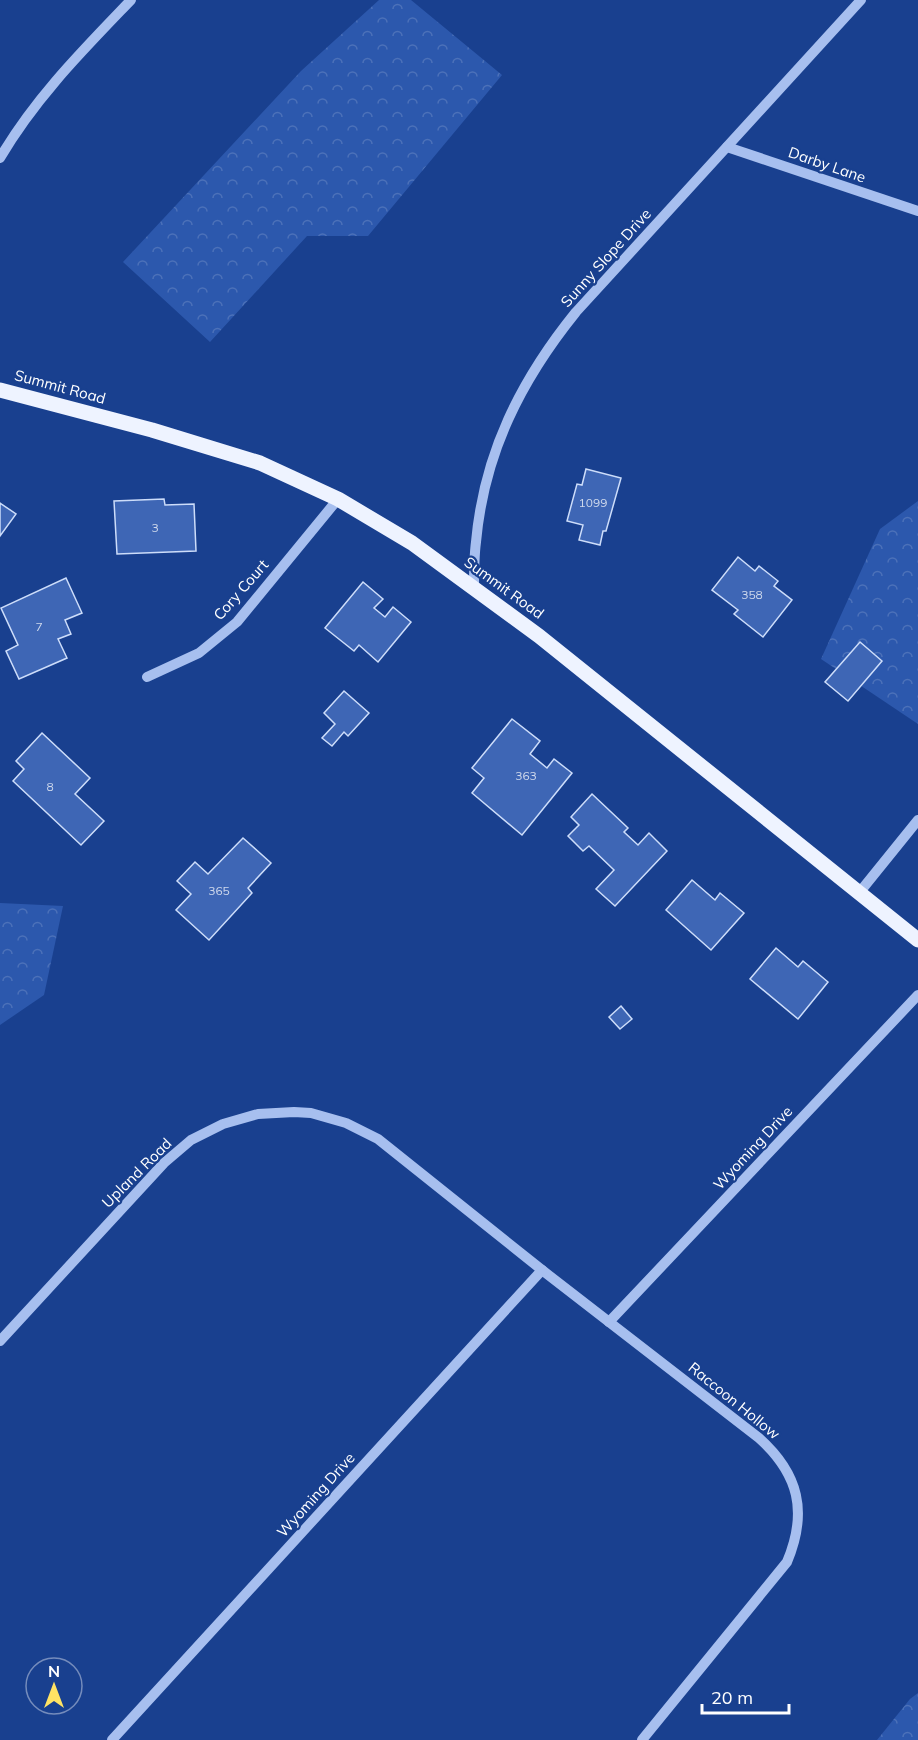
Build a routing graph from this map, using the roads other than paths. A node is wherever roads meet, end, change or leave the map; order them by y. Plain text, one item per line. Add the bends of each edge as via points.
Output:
1 (131, 0) edge
2 (861, 0) edge
3 (727, 147) junction
4 (0, 158) edge
5 (918, 211) edge
6 (0, 390) edge
7 (338, 499) junction
8 (474, 588) junction
9 (147, 677) dead end
10 (918, 820) edge
11 (859, 893) junction
12 (918, 940) edge
13 (918, 995) edge
14 (542, 1270) junction
15 (609, 1322) junction
16 (0, 1341) edge
17 (112, 1740) edge
18 (642, 1740) edge

1 - 4 street via 52,84
2 - 3 street, Sunny Slope Drive
3 - 5 street, Darby Lane
3 - 8 street, Sunny Slope Drive via 576,312 526,382 492,459 476,542
6 - 7 main road, Summit Road via 260,463
7 - 8 main road, Summit Road via 412,543
7 - 9 street, Cory Court via 237,622 199,653
8 - 11 main road, Summit Road
10 - 11 street
11 - 12 main road, Summit Road
13 - 15 street, Wyoming Drive
14 - 15 street, Raccoon Hollow
14 - 16 street, Upland Road via 378,1138 311,1113 258,1114 223,1124 191,1140 164,1163
14 - 17 street, Wyoming Drive
15 - 18 street, Raccoon Hollow via 773,1450 790,1475 799,1514 795,1544 787,1562

